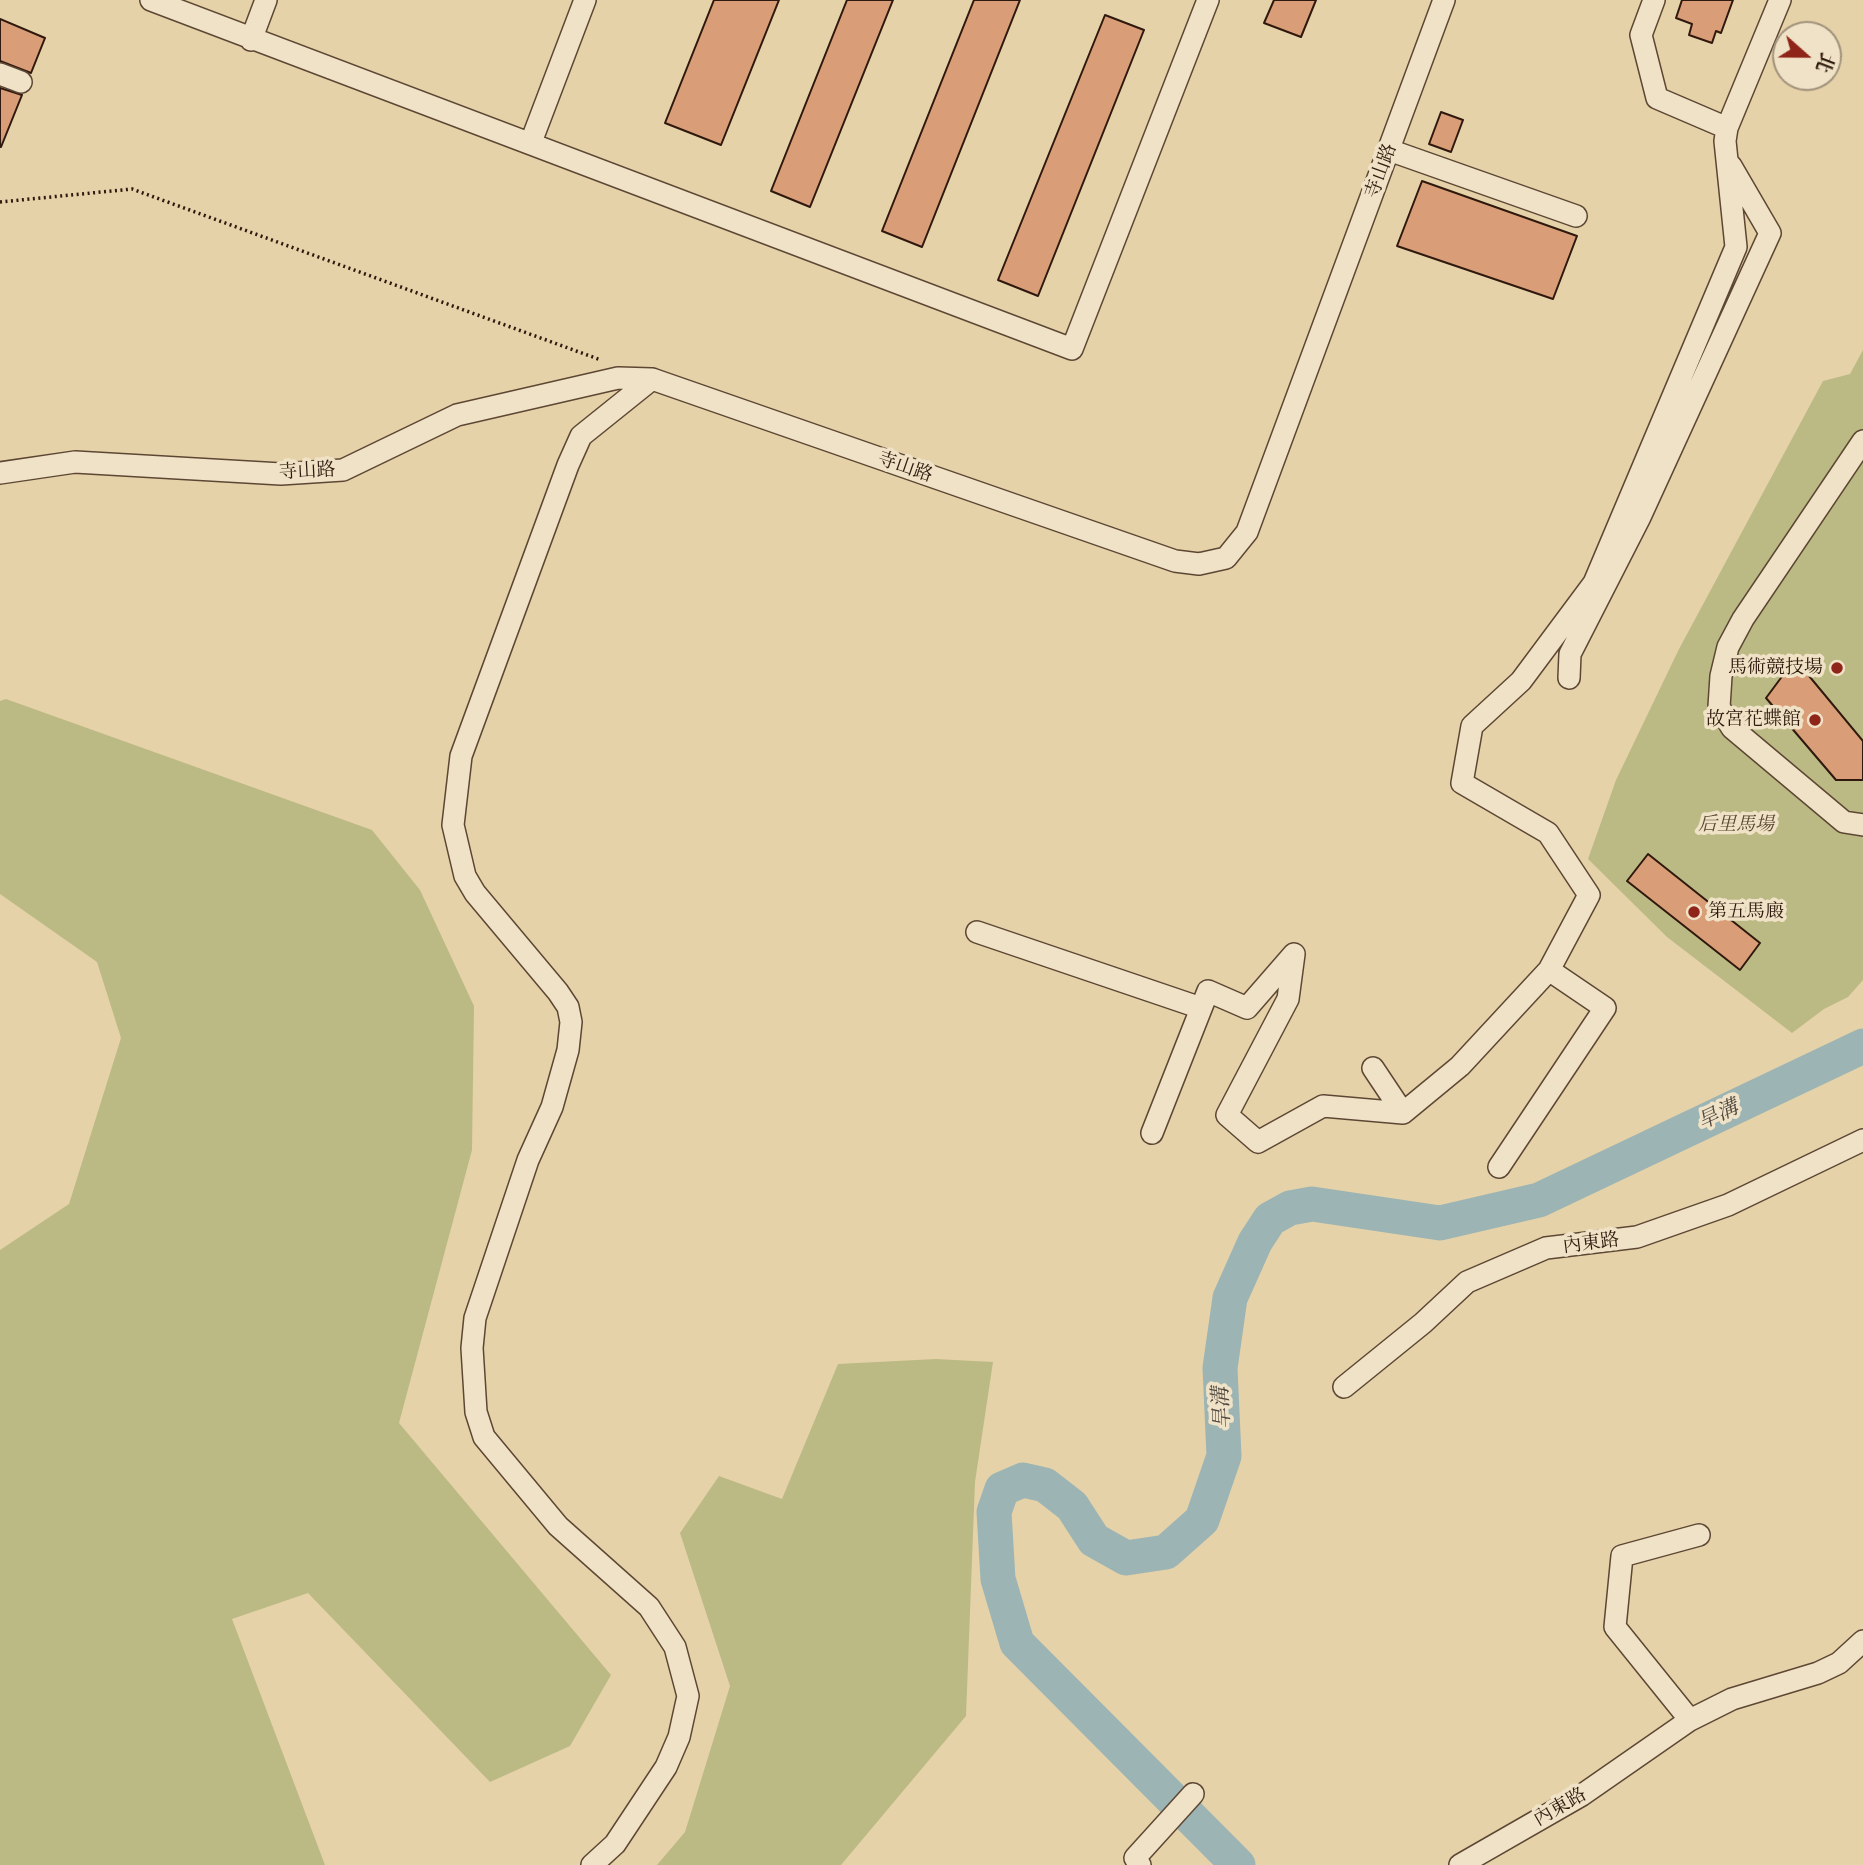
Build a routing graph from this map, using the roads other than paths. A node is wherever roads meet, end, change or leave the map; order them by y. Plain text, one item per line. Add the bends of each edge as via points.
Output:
1 (151, 0) edge
2 (267, 0) edge
3 (585, 0) edge
4 (1208, 0) edge
5 (1444, 0) edge
6 (1654, 0) edge
7 (1780, 0) edge
8 (251, 40) junction
9 (0, 74) edge
10 (21, 82) dead end
11 (1727, 128) junction
12 (531, 142) junction
13 (1389, 150) junction
14 (1727, 158) junction
15 (1576, 216) dead end
16 (652, 379) junction
17 (1863, 441) edge
18 (0, 473) edge
19 (1569, 678) dead end
20 (1863, 825) edge
21 (977, 932) dead end
22 (1549, 970) junction
23 (1201, 1008) junction
24 (1373, 1068) dead end
25 (1402, 1113) junction
26 (1152, 1133) dead end
27 (1863, 1140) edge
28 (1499, 1167) dead end
29 (1344, 1387) dead end
30 (1699, 1535) dead end
31 (1863, 1641) edge
32 (1690, 1720) junction
33 (1193, 1794) dead end
34 (592, 1865) edge
35 (1140, 1865) edge
36 (1460, 1865) edge

1 - 8 street
2 - 8 street
3 - 12 street
4 - 12 street via 1072,349
5 - 13 street, 寺山路
6 - 11 street via 1641,35 1657,98
7 - 11 street
8 - 12 street
9 - 10 street
11 - 14 street
13 - 15 street
13 - 16 street, 寺山路 via 1247,532 1226,558 1199,564 1175,561
14 - 19 street via 1770,233 1640,517 1570,654
14 - 22 street via 1736,247 1594,583 1521,681 1472,726 1462,783 1548,833 1589,895
16 - 18 street, 寺山路 via 618,378 457,415 344,470 281,474 75,462
16 - 34 street via 581,436 568,465 461,756 453,825 465,876 475,893 558,992 571,1023 552,1107 528,1160 475,1318 476,1412 484,1437 558,1526 649,1606 675,1647 688,1696 679,1737 666,1767 615,1844
17 - 20 street via 1743,619 1728,647 1720,707 1731,729 1844,822
21 - 23 street
22 - 25 street via 1460,1066
22 - 28 street via 1605,1008
23 - 25 street via 1208,991 1247,1008 1294,954 1288,999 1227,1115 1258,1142 1323,1106
23 - 26 street
24 - 25 street
27 - 29 street, 內東路 via 1715,1210 1637,1237 1546,1248 1467,1282
30 - 32 street via 1622,1556 1615,1627
31 - 32 street, 內東路 via 1839,1663 1818,1673 1732,1699
32 - 36 street, 內東路 via 1583,1795
33 - 35 street via 1135,1858

